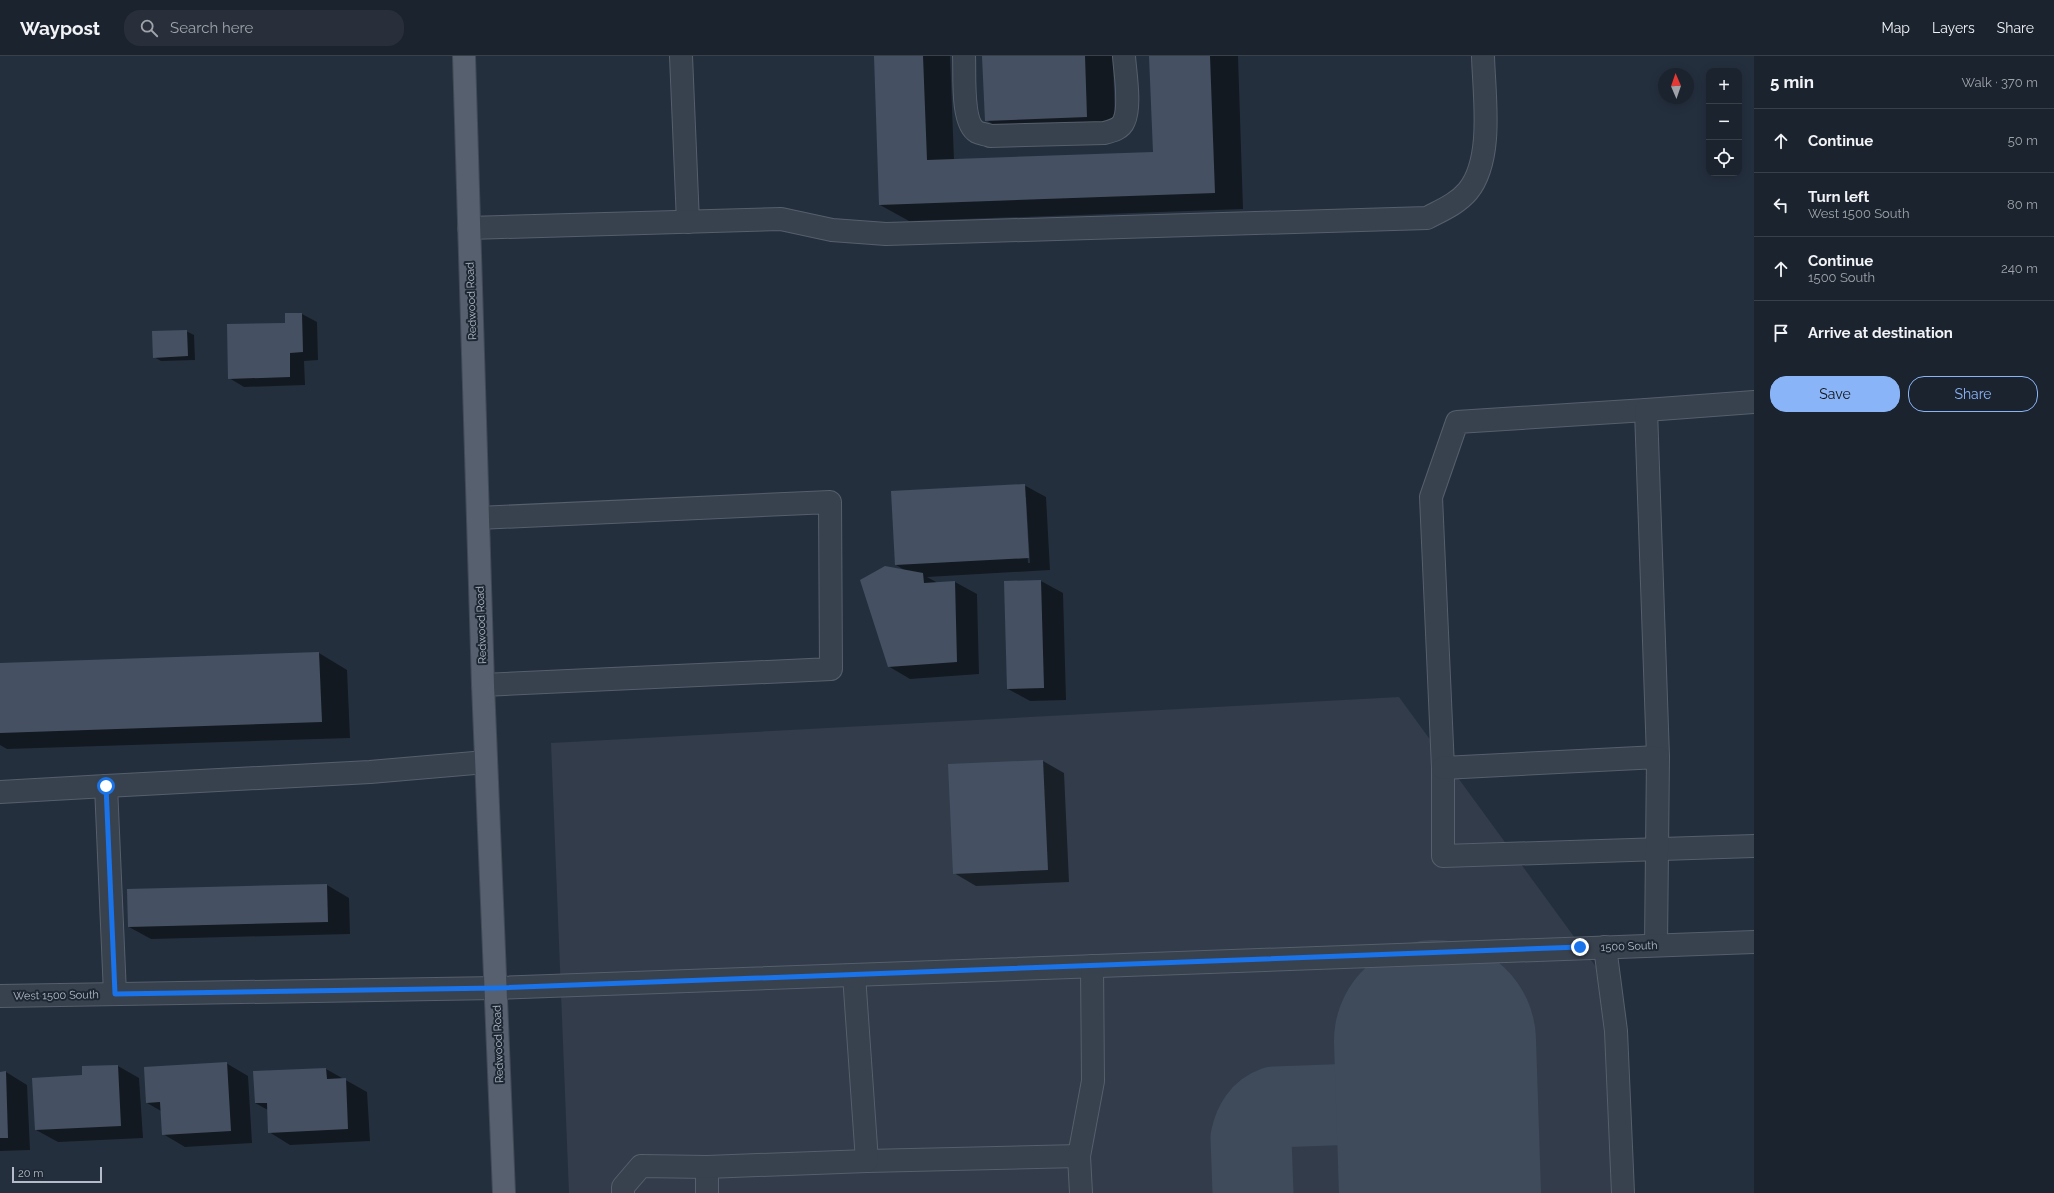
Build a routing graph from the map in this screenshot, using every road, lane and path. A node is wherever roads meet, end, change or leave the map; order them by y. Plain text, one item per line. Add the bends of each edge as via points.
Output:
1 (464, 56) edge
2 (682, 56) edge
3 (964, 56) edge
4 (1124, 56) edge
5 (1483, 56) edge
6 (688, 222) junction
7 (469, 228) junction
8 (1754, 402) edge
9 (1646, 410) junction
10 (478, 518) junction
11 (483, 685) junction
12 (1658, 757) junction
13 (486, 762) junction
14 (1443, 768) junction
15 (106, 786) junction
16 (0, 792) edge
17 (1754, 846) edge
18 (1658, 850) junction
19 (1754, 942) edge
20 (1656, 945) junction
21 (1605, 947) junction
22 (1092, 966) junction
23 (854, 975) junction
24 (496, 988) junction
25 (115, 994) junction
26 (0, 996) edge
27 (1079, 1156) junction
28 (867, 1162) junction
29 (707, 1167) junction
30 (504, 1193) edge
31 (623, 1193) edge
32 (707, 1193) edge
33 (1081, 1193) edge
34 (1623, 1193) edge

1 - 7 main road, Redwood Road
2 - 6 street
3 - 4 street via 968,121 976,132 990,136 1104,133 1116,130 1124,121 1127,108
5 - 6 street via 1486,136 1481,164 1469,190 1454,204 1427,218 886,234 832,230 781,219
6 - 7 street
7 - 10 main road, Redwood Road
8 - 9 street
9 - 12 street
9 - 14 street via 1457,422 1431,497
10 - 11 main road, Redwood Road
10 - 11 street via 830,502 831,669
11 - 13 main road, Redwood Road
12 - 14 street
12 - 18 street
13 - 15 street via 370,772
13 - 24 main road, Redwood Road
14 - 18 street via 1443,856
15 - 16 street
15 - 25 street
17 - 18 street
18 - 20 street
19 - 20 street, 1500 South
20 - 21 street, 1500 South
21 - 22 street, 1500 South
21 - 34 street via 1616,1031
22 - 23 street, 1500 South
22 - 27 street via 1093,1081
23 - 24 street, 1500 South
23 - 28 street
24 - 25 street, West 1500 South
24 - 30 main road, Redwood Road
25 - 26 street, West 1500 South
27 - 28 street
27 - 33 street
28 - 29 street
29 - 31 street via 641,1166 623,1187
29 - 32 street

